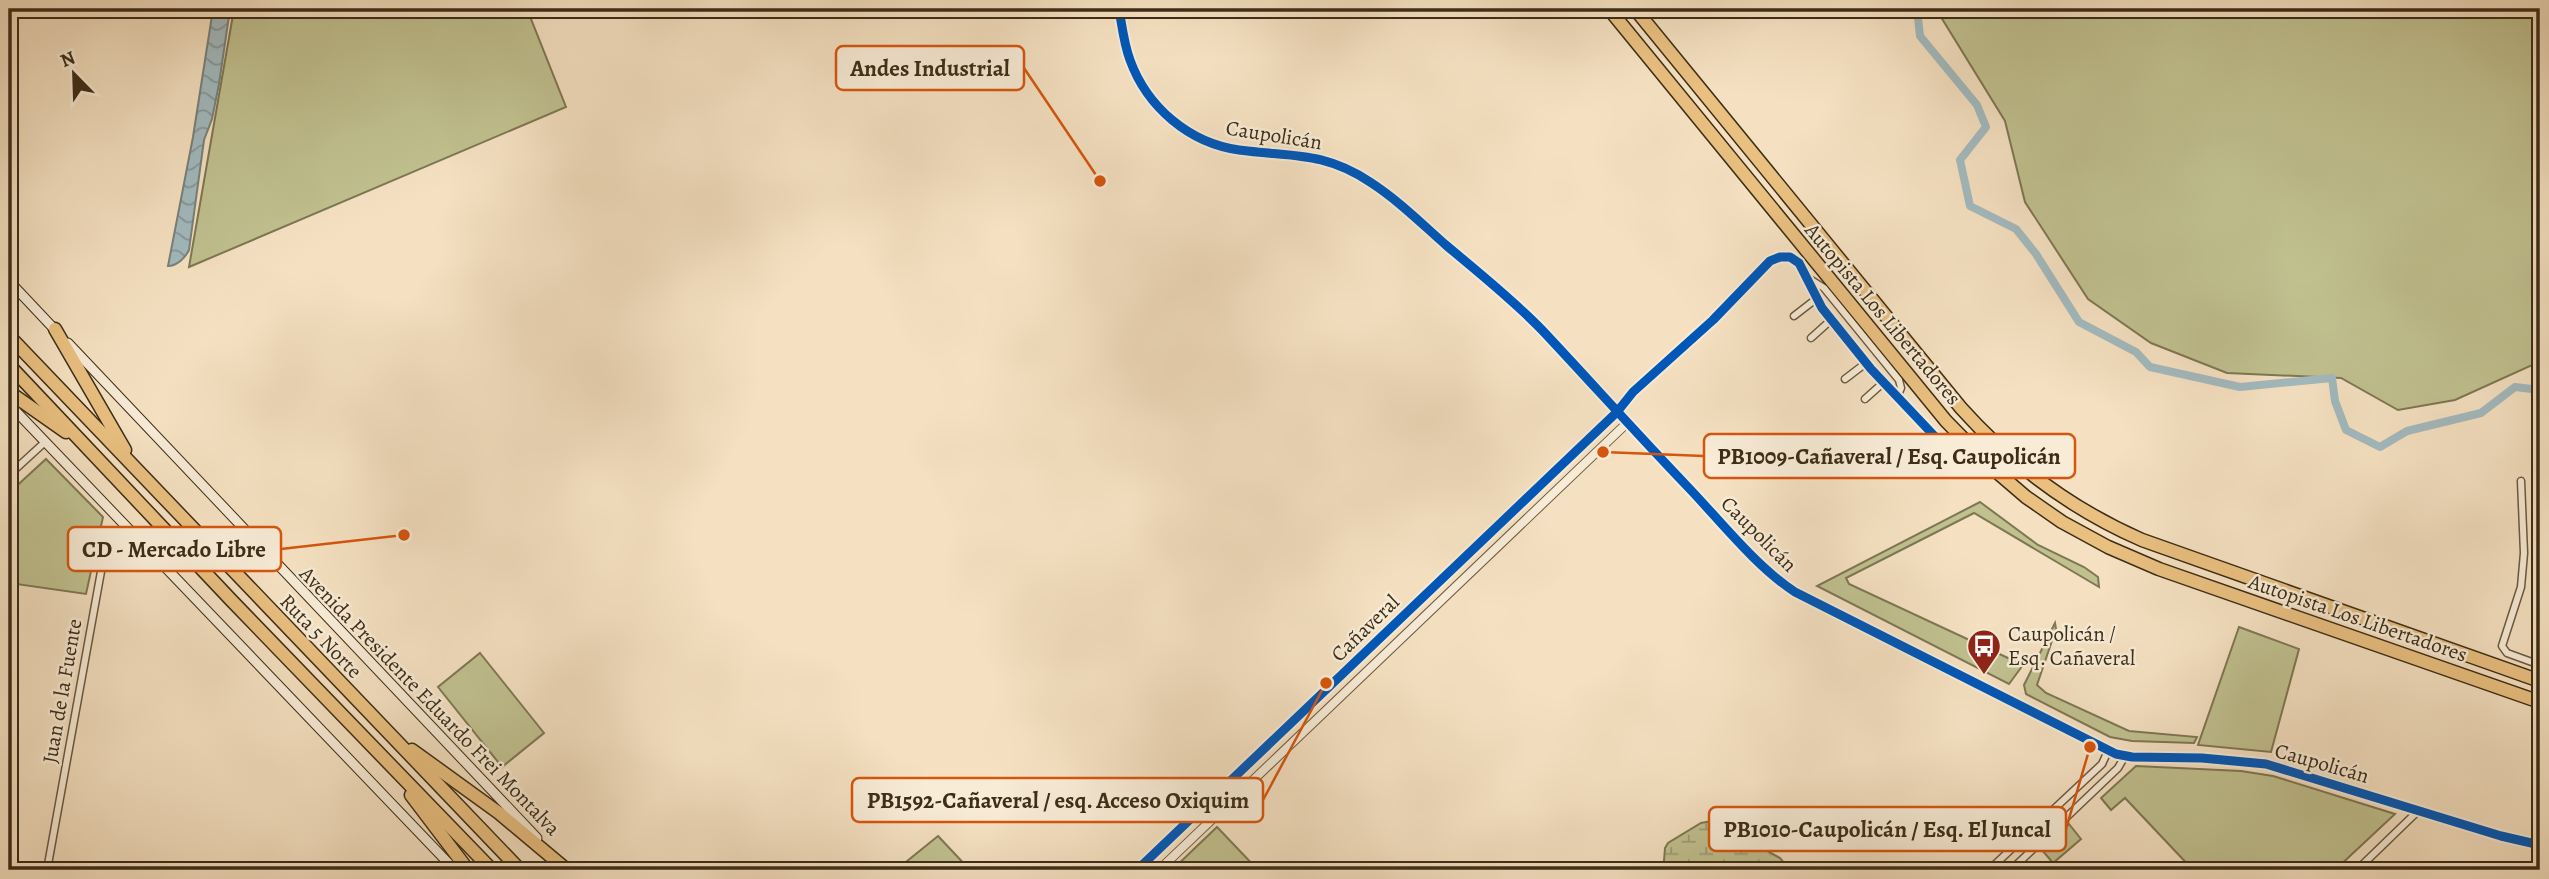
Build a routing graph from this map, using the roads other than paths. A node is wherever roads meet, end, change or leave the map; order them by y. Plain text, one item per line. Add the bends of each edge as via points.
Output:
1 (1119, 9) edge
2 (1609, 9) edge
3 (1635, 9) edge
4 (1808, 278) junction
5 (9, 281) edge
6 (1816, 299) junction
7 (1794, 316) dead end
8 (1831, 320) junction
9 (55, 329) junction
10 (9, 336) edge
11 (1811, 338) dead end
12 (1866, 363) junction
13 (9, 365) edge
14 (1845, 379) dead end
15 (1884, 382) junction
16 (9, 392) edge
17 (1897, 397) junction
18 (1865, 399) dead end
19 (9, 404) edge
20 (1616, 412) junction
21 (1627, 423) junction
22 (45, 442) junction
23 (84, 444) junction
24 (1956, 467) dead end
25 (141, 474) junction
26 (9, 475) edge
27 (2521, 481) dead end
28 (125, 526) junction
29 (2540, 665) edge
30 (2540, 681) edge
31 (2540, 702) edge
32 (384, 728) junction
33 (2108, 751) junction
34 (2125, 756) junction
35 (385, 757) junction
36 (2419, 810) junction
37 (2540, 845) edge
38 (47, 870) edge
39 (455, 870) edge
40 (468, 870) edge
41 (492, 870) edge
42 (520, 870) edge
43 (567, 870) edge
44 (1137, 870) edge
45 (1159, 870) edge
46 (1989, 870) edge
47 (2011, 870) edge
48 (2357, 870) edge

1 - 20 street, Caupolicán via 1134,70 1173,121 1215,144 1319,158 1371,182 1524,313
2 - 31 highway, Autopista Los Libertadores via 1946,421 2026,497 2077,531 2142,562
3 - 30 highway, Autopista Los Libertadores via 1961,408 2035,480 2094,517 2150,544
4 - 6 street
4 - 17 street via 1824,288 1899,380
4 - 20 street via 1790,257 1770,261
5 - 9 main road, Avenida Presidente Eduardo Frei Montalva
6 - 7 street
6 - 8 street
8 - 11 street
8 - 12 street
9 - 25 highway
9 - 43 main road, Avenida Presidente Eduardo Frei Montalva
10 - 25 highway, Ruta 5 Norte
12 - 14 street
12 - 15 street
13 - 23 highway, Ruta 5 Norte
15 - 17 street
15 - 18 street
16 - 23 highway
17 - 24 street via 1942,444
19 - 22 main road
20 - 21 street, Caupolicán
20 - 44 street, Cañaveral
21 - 33 street, Caupolicán via 1788,588
21 - 45 street, Cañaveral
22 - 26 street
22 - 28 main road
23 - 35 highway, Ruta 5 Norte
25 - 32 highway, Ruta 5 Norte
27 - 29 street via 2521,587 2502,643 2507,653
28 - 38 street, Juan de la Fuente via 108,542 104,555
28 - 39 main road
32 - 42 highway, Ruta 5 Norte
32 - 43 highway
33 - 34 street, Caupolicán
33 - 46 street via 2102,764
34 - 36 street, Caupolicán via 2266,764
34 - 47 street via 2118,768
35 - 40 highway
35 - 41 highway, Ruta 5 Norte
36 - 37 street, Caupolicán
36 - 48 street

